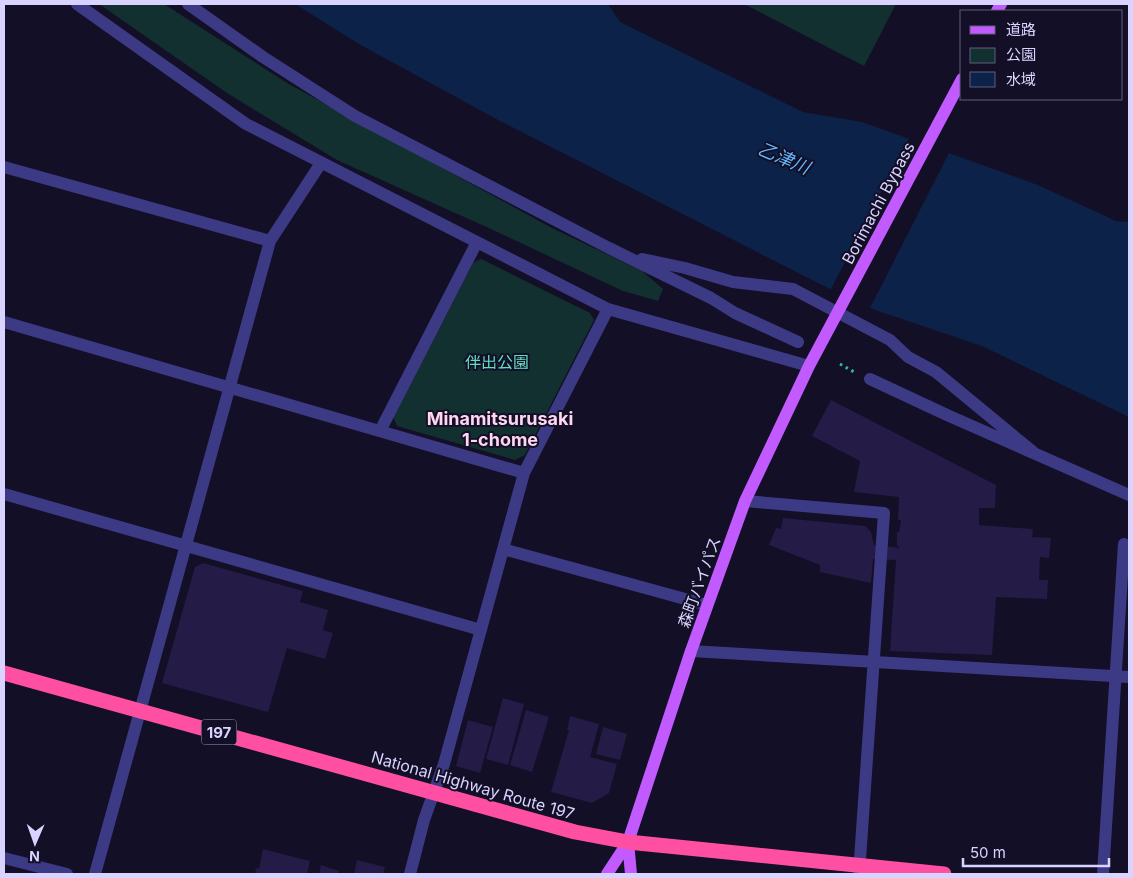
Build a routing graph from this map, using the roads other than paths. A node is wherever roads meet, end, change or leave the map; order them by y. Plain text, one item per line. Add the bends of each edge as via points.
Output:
1 (77, 4) edge
2 (188, 4) edge
3 (960, 82) edge
4 (321, 162) junction
5 (4, 167) edge
6 (270, 241) junction
7 (477, 242) junction
8 (624, 256) junction
9 (608, 309) junction
10 (4, 322) edge
11 (798, 342) dead end
12 (822, 342) joint
13 (809, 366) junction
14 (870, 379) dead end
15 (230, 388) junction
16 (380, 431) junction
17 (1033, 452) junction
18 (524, 474) junction
19 (4, 494) edge
20 (1129, 495) edge
21 (745, 501) junction
22 (1124, 544) dead end
23 (186, 546) junction
24 (503, 549) junction
25 (707, 604) junction
26 (481, 630) junction
27 (691, 651) junction
28 (874, 662) junction
29 (4, 673) edge
30 (1116, 677) junction
31 (1129, 677) edge
32 (140, 710) junction
33 (434, 792) junction
34 (628, 842) junction
35 (4, 858) edge
36 (859, 870) edge
37 (67, 874) edge
38 (95, 874) edge
39 (410, 874) edge
40 (607, 874) edge
41 (631, 874) edge
42 (944, 874) edge
43 (1103, 874) edge

1 - 4 street via 246,124
2 - 8 street via 355,116
3 - 12 main road, Borimachi Bypass
4 - 6 street
4 - 7 street
5 - 6 street
6 - 15 street
7 - 9 street
7 - 16 street
8 - 11 street
8 - 17 street via 685,268 732,282 793,289 890,340 908,357 936,372
9 - 13 street
9 - 18 street
10 - 15 street
12 - 13 main road, 森町バイパス
13 - 21 main road, 森町バイパス
14 - 17 street
15 - 16 street
15 - 23 street
16 - 18 street
17 - 20 street
18 - 24 street
19 - 23 street
21 - 25 main road, 森町バイパス
21 - 28 street via 884,513
22 - 30 street
23 - 26 street
23 - 32 street
24 - 25 street
24 - 26 street
25 - 27 main road, 森町バイパス
26 - 33 street
27 - 28 street
27 - 34 main road, 森町バイパス
28 - 30 street
28 - 36 street
29 - 32 highway, National Highway Route 197 / 197
30 - 31 street
30 - 43 street
32 - 33 highway, National Highway Route 197 / 197
32 - 38 street
33 - 34 highway, National Highway Route 197 / 197 via 575,832
33 - 39 street
34 - 36 highway, National Highway Route 197 / 197
34 - 40 main road
34 - 41 main road
35 - 37 street
36 - 42 highway, National Highway Route 197 / 197

